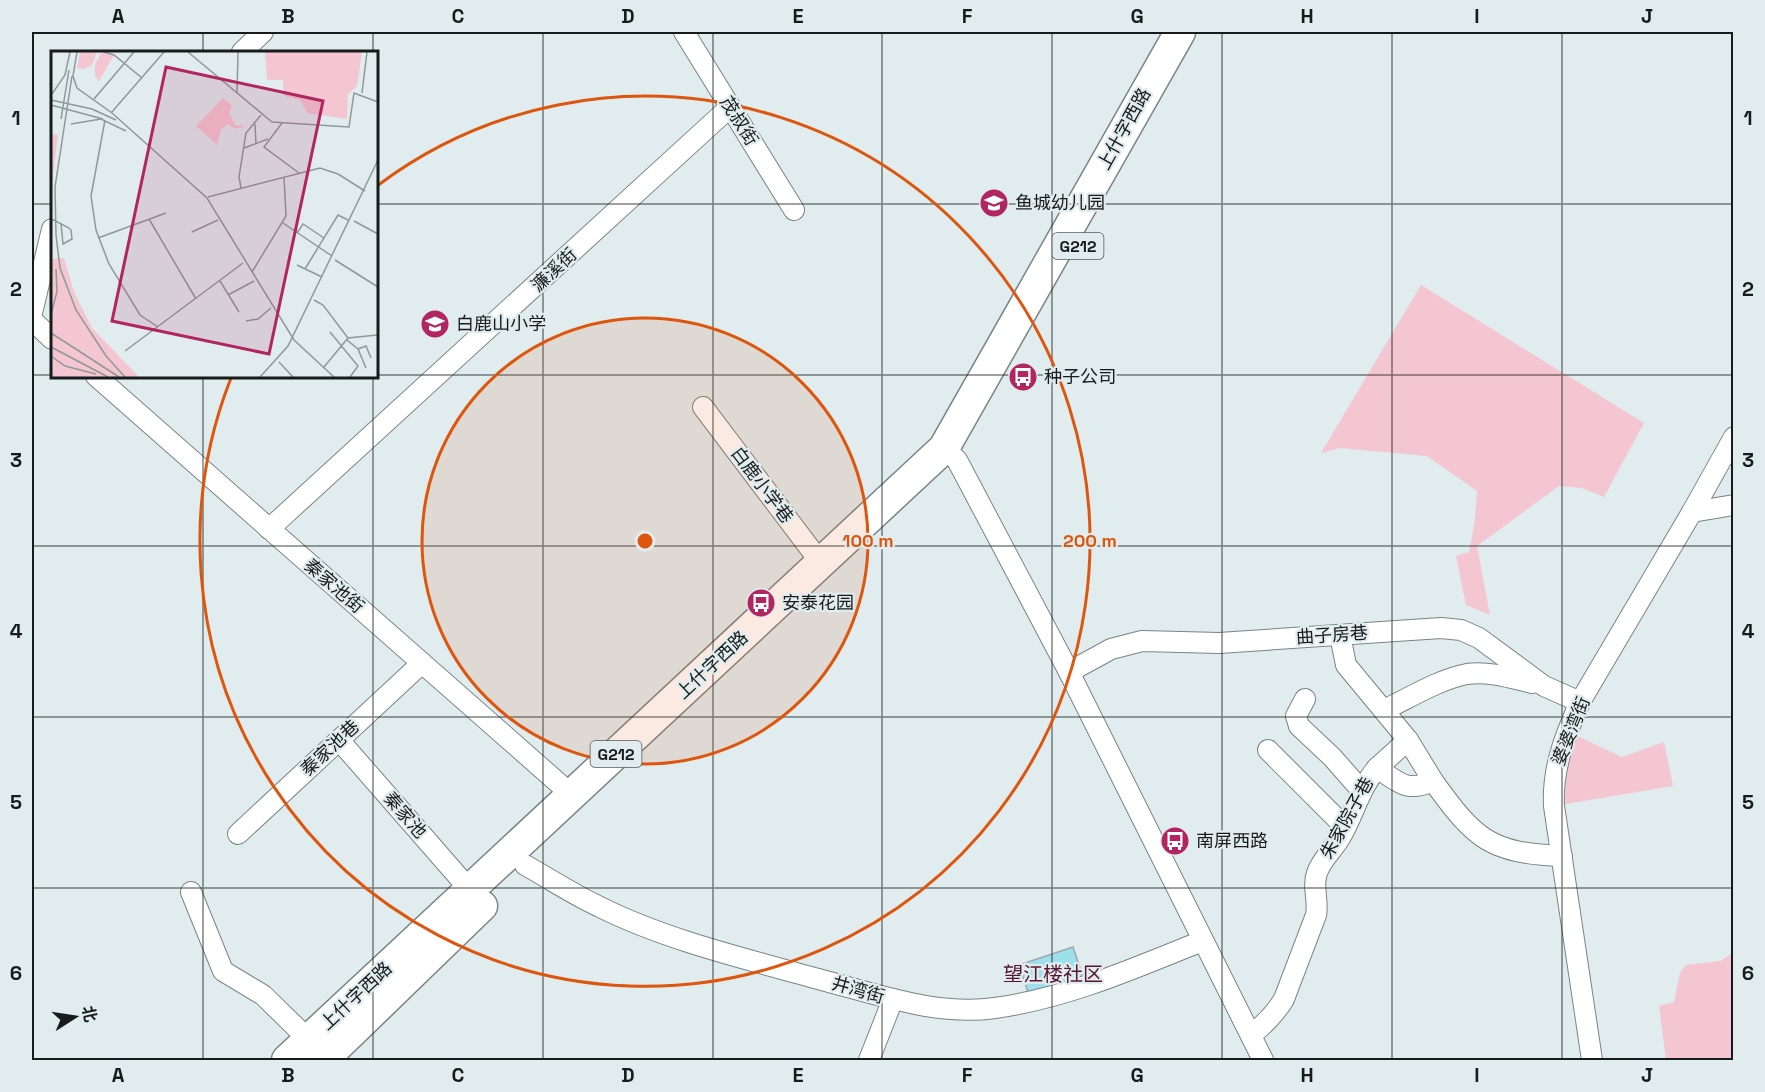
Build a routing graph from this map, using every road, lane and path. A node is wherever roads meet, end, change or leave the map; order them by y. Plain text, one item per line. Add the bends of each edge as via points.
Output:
1 (263, 32) edge
2 (684, 32) edge
3 (1180, 32) edge
4 (1198, 32) edge
5 (243, 51) edge
6 (730, 107) junction
7 (794, 210) dead end
8 (51, 233) edge
9 (32, 314) edge
10 (32, 320) edge
11 (51, 338) edge
12 (98, 378) edge
13 (703, 407) dead end
14 (1734, 437) edge
15 (951, 454) junction
16 (1734, 504) edge
17 (1692, 512) junction
18 (269, 529) junction
19 (821, 563) junction
20 (1340, 635) junction
21 (422, 663) junction
22 (1069, 672) junction
23 (1544, 686) junction
24 (1305, 699) dead end
25 (1580, 702) junction
26 (1384, 710) junction
27 (339, 740) junction
28 (1408, 740) junction
29 (1268, 750) dead end
30 (1377, 768) junction
31 (1433, 781) junction
32 (1361, 790) junction
33 (572, 795) junction
34 (1346, 827) junction
35 (238, 834) dead end
36 (1562, 856) junction
37 (525, 865) junction
38 (470, 890) junction
39 (191, 892) dead end
40 (1202, 941) junction
41 (893, 999) junction
42 (1251, 1035) junction
43 (316, 1050) edge
44 (287, 1060) edge
45 (869, 1060) edge
46 (1263, 1060) edge
47 (1592, 1060) edge

1 - 5 street
2 - 6 street, 茂叔街
3 - 15 highway, 上什字西路 / G212
4 - 15 highway, 上什字西路 / G212
6 - 7 street, 茂叔街
6 - 18 street, 濂溪街
8 - 9 street
10 - 11 street
12 - 18 street, 秦家池街
13 - 19 street, 白鹿小学巷
14 - 17 street, 婆婆湾街
15 - 19 highway, 上什字西路 / G212
15 - 22 street
15 - 37 highway, 上什字西路 / G212
16 - 17 street
17 - 25 street, 婆婆湾街
18 - 21 street, 秦家池街
19 - 33 highway, 上什字西路 / G212
20 - 22 street, 曲子房巷 via 1219,643 1142,641 1111,649
20 - 23 street, 曲子房巷 via 1461,630 1479,638
20 - 26 street via 1346,665
21 - 27 street, 秦家池巷
21 - 33 street, 秦家池街
22 - 40 street
23 - 25 street, 曲子房巷
23 - 26 street via 1467,674
24 - 32 street via 1296,716 1299,726
25 - 36 street, 婆婆湾街 via 1555,769 1553,788
26 - 28 street
27 - 35 street, 秦家池巷
27 - 38 street, 秦家池
28 - 30 street
28 - 31 street
29 - 34 street
30 - 31 street, 朱家院子巷 via 1413,788
30 - 32 street, 朱家院子巷
31 - 36 street via 1455,812 1482,837 1519,853
32 - 34 street, 朱家院子巷
33 - 38 highway, 上什字西路 / G212
34 - 42 street, 朱家院子巷 via 1316,876 1318,908 1284,999
36 - 47 street, 婆婆湾街
37 - 41 street, 井湾街 via 601,908 674,937
37 - 43 highway, 上什字西路 / G212
38 - 43 highway, 上什字西路 / G212
39 - 43 street via 223,971 263,995
40 - 41 street, 井湾街 via 1086,986 993,1008 946,1009
40 - 42 street
41 - 45 street
42 - 46 street
43 - 44 highway, 上什字西路 / G212

